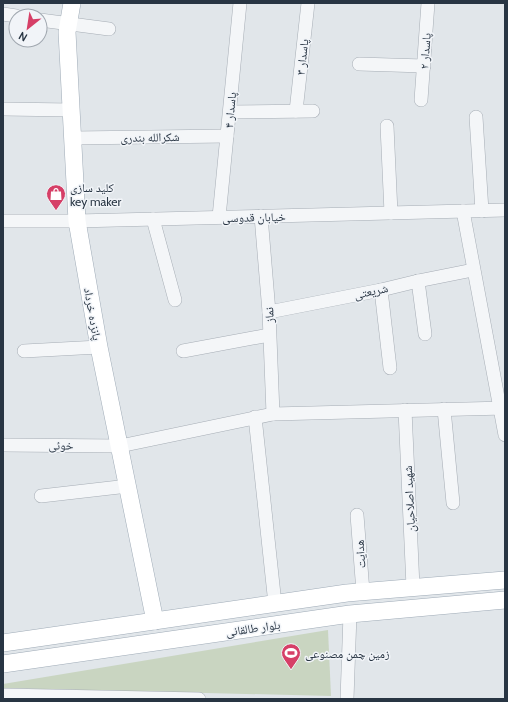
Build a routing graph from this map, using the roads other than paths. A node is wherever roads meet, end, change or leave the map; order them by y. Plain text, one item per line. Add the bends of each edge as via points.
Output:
1 (72, 3) edge
2 (240, 3) edge
3 (308, 3) edge
4 (428, 3) edge
5 (48, 21) edge
6 (69, 25) junction
7 (109, 29) dead end
8 (359, 64) dead end
9 (424, 66) junction
10 (421, 100) dead end
11 (3, 109) edge
12 (71, 110) junction
13 (296, 111) junction
14 (313, 111) dead end
15 (230, 112) junction
16 (476, 118) dead end
17 (387, 126) dead end
18 (227, 136) junction
19 (73, 138) junction
20 (505, 210) edge
21 (463, 211) junction
22 (482, 211) junction
23 (391, 213) junction
24 (261, 216) junction
25 (219, 218) junction
26 (152, 219) junction
27 (3, 221) edge
28 (77, 221) junction
29 (473, 270) junction
30 (418, 281) junction
31 (381, 290) junction
32 (175, 300) dead end
33 (269, 312) junction
34 (425, 334) dead end
35 (269, 335) junction
36 (99, 348) junction
37 (24, 351) dead end
38 (183, 351) dead end
39 (390, 368) dead end
40 (503, 408) edge
41 (444, 409) junction
42 (405, 410) junction
43 (273, 414) junction
44 (255, 417) junction
45 (505, 435) edge
46 (3, 444) edge
47 (120, 446) junction
48 (128, 486) junction
49 (41, 496) dead end
50 (453, 503) dead end
51 (358, 515) dead end
52 (505, 580) edge
53 (413, 587) junction
54 (355, 592) junction
55 (505, 600) edge
56 (275, 604) junction
57 (350, 614) junction
58 (155, 621) junction
59 (3, 643) edge
60 (3, 664) edge
61 (3, 695) edge
62 (199, 699) edge
63 (347, 699) edge

1 - 6 main road, پانزده خرداد
2 - 15 street, پاسدار ۴
3 - 13 street, پاسدار ۳
4 - 9 street, پاسدار ۲
5 - 6 street
6 - 7 street
6 - 12 main road, پانزده خرداد via 67,32
8 - 9 street
9 - 10 street, پاسدار ۲
11 - 12 street
12 - 19 main road, پانزده خرداد
13 - 14 street
13 - 15 street
15 - 18 street, پاسدار ۴
16 - 22 street
17 - 23 street
18 - 19 street, شکرالله بندری
18 - 25 street, پاسدار ۴
19 - 28 main road, پانزده خرداد
20 - 22 street, خیابان قدوسی
21 - 22 street, خیابان قدوسی
21 - 23 street, خیابان قدوسی
21 - 29 street
23 - 24 street, خیابان قدوسی
24 - 25 street, خیابان قدوسی
24 - 33 street, نماز
25 - 26 street, خیابان قدوسی
26 - 28 street, خیابان قدوسی
26 - 32 street
27 - 28 street, خیابان قدوسی
28 - 36 main road, پانزده خرداد
29 - 30 street, شریعتی
29 - 40 street
30 - 31 street, شریعتی
30 - 34 street
31 - 33 street, شریعتی
31 - 39 street
33 - 35 street, نماز
35 - 38 street
35 - 43 street, نماز
36 - 37 street
36 - 47 main road, پانزده خرداد
40 - 41 street, خوئی
40 - 45 street
41 - 42 street, خوئی
41 - 50 street
42 - 43 street, خوئی
42 - 53 street, شهید اصلاحیان
43 - 44 street, خوئی
44 - 47 street, خوئی
44 - 56 street
46 - 47 street, خوئی
47 - 48 main road, پانزده خرداد
48 - 49 street
48 - 58 main road, پانزده خرداد
51 - 54 street, هدایت
52 - 53 main road, بلوار طالقانی
53 - 54 main road, بلوار طالقانی
54 - 56 main road, بلوار طالقانی
54 - 57 main road
55 - 57 main road, بلوار طالقانی
56 - 58 main road, بلوار طالقانی
57 - 60 main road, بلوار طالقانی
57 - 63 street
58 - 59 main road, بلوار طالقانی
61 - 62 street

